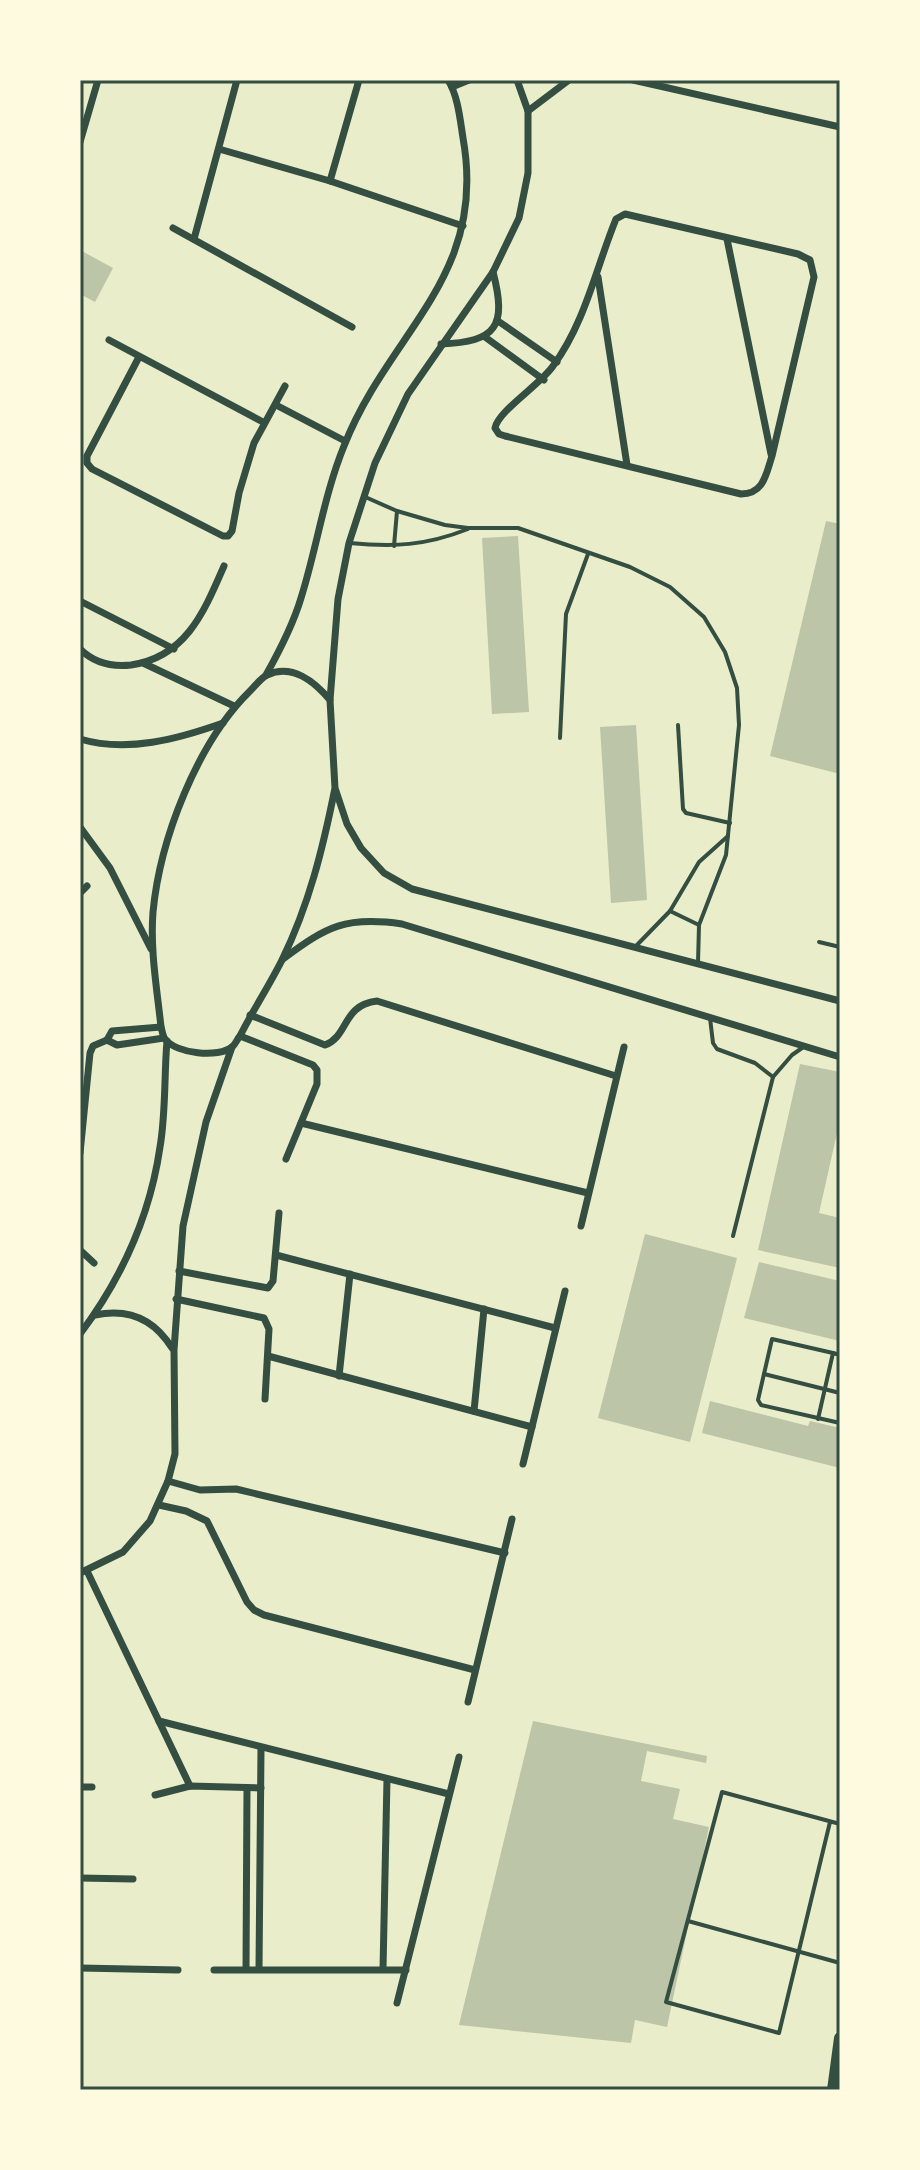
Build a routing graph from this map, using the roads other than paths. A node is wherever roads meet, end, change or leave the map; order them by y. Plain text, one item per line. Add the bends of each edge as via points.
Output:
1 (98, 80) edge
2 (237, 80) edge
3 (359, 80) edge
4 (469, 80) edge
5 (517, 80) edge
6 (569, 80) edge
7 (633, 80) edge
8 (450, 83) edge
9 (528, 111) junction
10 (840, 127) edge
11 (80, 142) edge
12 (219, 149) junction
13 (330, 181) junction
14 (463, 226) junction
15 (173, 228) dead end
16 (194, 239) junction
17 (727, 239) junction
18 (493, 272) junction
19 (598, 275) junction
20 (498, 321) junction
21 (352, 327) dead end
22 (485, 337) junction
23 (109, 340) dead end
24 (441, 344) junction
25 (139, 357) junction
26 (557, 362) junction
27 (544, 380) junction
28 (285, 386) dead end
29 (276, 405) junction
30 (263, 422) junction
31 (345, 441) junction
32 (772, 456) junction
33 (627, 465) junction
34 (362, 496) junction
35 (397, 511) junction
36 (468, 528) junction
37 (349, 543) junction
38 (394, 546) junction
39 (588, 554) junction
40 (224, 566) dead end
41 (80, 601) edge
42 (80, 649) edge
43 (174, 649) junction
44 (143, 663) junction
45 (266, 675) junction
46 (330, 700) junction
47 (234, 706) junction
48 (223, 723) junction
49 (678, 725) dead end
50 (560, 738) dead end
51 (80, 739) edge
52 (335, 788) junction
53 (730, 823) junction
54 (80, 827) edge
55 (728, 836) junction
56 (87, 886) dead end
57 (80, 893) edge
58 (670, 911) junction
59 (699, 925) junction
60 (819, 942) dead end
61 (635, 947) junction
62 (840, 947) edge
63 (154, 955) junction
64 (281, 960) junction
65 (698, 963) junction
66 (840, 1001) edge
67 (250, 1015) junction
68 (710, 1018) junction
69 (161, 1027) junction
70 (240, 1036) junction
71 (107, 1040) junction
72 (165, 1040) junction
73 (805, 1046) junction
74 (232, 1047) junction
75 (624, 1047) dead end
76 (840, 1057) edge
77 (616, 1076) junction
78 (773, 1077) junction
79 (83, 1078) edge
80 (301, 1123) junction
81 (80, 1153) edge
82 (286, 1159) dead end
83 (588, 1193) junction
84 (279, 1213) dead end
85 (581, 1226) dead end
86 (733, 1236) dead end
87 (80, 1250) edge
88 (276, 1255) junction
89 (94, 1263) dead end
90 (179, 1271) junction
91 (350, 1274) junction
92 (565, 1291) dead end
93 (176, 1299) junction
94 (484, 1309) junction
95 (94, 1315) junction
96 (555, 1328) junction
97 (80, 1334) edge
98 (174, 1350) junction
99 (833, 1353) junction
100 (840, 1355) edge
101 (268, 1356) junction
102 (764, 1374) junction
103 (339, 1376) junction
104 (824, 1389) junction
105 (840, 1393) edge
106 (265, 1399) dead end
107 (474, 1411) junction
108 (818, 1419) junction
109 (840, 1423) edge
110 (532, 1427) junction
111 (523, 1464) dead end
112 (168, 1481) junction
113 (159, 1505) junction
114 (512, 1519) dead end
115 (505, 1553) junction
116 (84, 1572) edge
117 (475, 1670) junction
118 (468, 1702) dead end
119 (159, 1721) junction
120 (261, 1748) junction
121 (459, 1757) dead end
122 (387, 1779) junction
123 (190, 1786) junction
124 (80, 1787) edge
125 (92, 1787) dead end
126 (247, 1788) junction
127 (261, 1788) junction
128 (449, 1794) junction
129 (155, 1795) dead end
130 (830, 1822) junction
131 (840, 1824) edge
132 (80, 1878) edge
133 (133, 1879) dead end
134 (688, 1921) junction
135 (798, 1953) junction
136 (840, 1963) edge
137 (80, 1968) edge
138 (246, 1969) junction
139 (259, 1969) junction
140 (383, 1969) junction
141 (178, 1970) dead end
142 (214, 1970) dead end
143 (406, 1970) junction
144 (397, 2003) dead end
145 (840, 2038) edge
146 (833, 2090) edge

1 - 11 street
2 - 12 street
3 - 13 street
4 - 8 street
5 - 9 street
6 - 9 street
7 - 10 street
8 - 14 street via 468,167
9 - 18 street via 528,173 519,218
12 - 13 street
12 - 16 street
13 - 14 street
14 - 31 street via 447,273
15 - 16 street
16 - 21 street
17 - 19 street via 625,214 616,219
17 - 32 street
17 - 32 street via 805,256 814,268
18 - 20 street via 500,299
18 - 24 street
19 - 26 street
19 - 33 street
20 - 22 street
20 - 26 street
22 - 24 street
22 - 27 street
23 - 25 street
24 - 34 street via 408,394
25 - 30 street
25 - 30 street via 87,456 92,469 228,536
26 - 27 street
27 - 33 street via 496,421 499,434
28 - 29 street
29 - 30 street
29 - 31 street
31 - 45 street via 301,598
32 - 33 street via 762,485 747,494
34 - 35 lane
34 - 37 street
35 - 36 lane
35 - 38 lane
36 - 38 lane via 439,540
36 - 39 lane via 518,528
37 - 38 lane
37 - 46 street via 338,599
39 - 50 lane via 566,614
39 - 53 lane via 670,587 704,617 725,652 737,688 739,725
40 - 43 street via 199,621
41 - 43 street
42 - 44 street via 104,663
43 - 44 street
44 - 47 street
45 - 46 street via 304,675
45 - 47 street
46 - 52 street
47 - 48 street
48 - 51 street via 188,735 117,746
48 - 63 street via 179,807 163,858 153,910
49 - 53 lane via 683,809
52 - 61 street via 361,848 384,873 412,889
52 - 64 street via 310,891
53 - 55 lane
54 - 63 street via 110,868
55 - 58 lane via 699,862
55 - 59 lane via 721,874
56 - 57 street
58 - 59 lane
58 - 61 lane
59 - 65 lane
60 - 62 lane
61 - 65 street
63 - 69 street
64 - 67 street
64 - 68 street via 340,925 370,920 402,924
65 - 66 street
67 - 70 street
67 - 77 street via 325,1045 354,1009 377,1001
68 - 73 street
68 - 78 lane via 717,1049 755,1063
69 - 71 street via 112,1031
69 - 72 street
70 - 74 street
70 - 80 street via 317,1070 317,1084
71 - 72 street via 117,1045
71 - 79 street via 93,1046
72 - 74 street via 199,1053
72 - 95 street via 163,1126 152,1189 128,1257
73 - 76 street
73 - 78 lane
74 - 90 street via 195,1162
75 - 77 street
77 - 83 street
78 - 86 lane
79 - 81 street via 86,1111
80 - 82 street
80 - 83 street
83 - 85 street
84 - 88 street
87 - 89 street
88 - 90 street via 273,1281 264,1290
88 - 91 street
90 - 93 street
91 - 94 street
91 - 103 street
92 - 96 street
93 - 98 street
93 - 101 street via 264,1318
94 - 96 street
94 - 107 street
95 - 97 street
95 - 98 street via 140,1317
96 - 110 street
98 - 112 street via 175,1454
99 - 100 lane
99 - 102 lane via 772,1339
99 - 104 lane
101 - 103 street
101 - 106 street
102 - 104 lane
102 - 108 lane via 758,1403
103 - 107 street
104 - 105 lane
104 - 108 lane
107 - 110 street
108 - 109 lane
110 - 111 street
112 - 113 street
112 - 115 street via 200,1490 236,1489
113 - 116 street via 123,1552
113 - 117 street via 207,1521 254,1610
114 - 115 street
115 - 117 street
116 - 119 street
117 - 118 street
119 - 120 street
119 - 123 street
120 - 122 street
120 - 127 street
121 - 128 street
122 - 128 street
122 - 140 street
123 - 126 street
123 - 129 street
124 - 125 street
126 - 127 street
126 - 138 street
127 - 139 street
128 - 143 street
130 - 131 lane
130 - 134 lane via 722,1792
130 - 135 lane
132 - 133 street
134 - 135 lane
134 - 135 lane via 666,2002 779,2033
135 - 136 lane
137 - 141 street
138 - 139 street
138 - 142 street
139 - 140 street
140 - 143 street
143 - 144 street
145 - 146 highway

